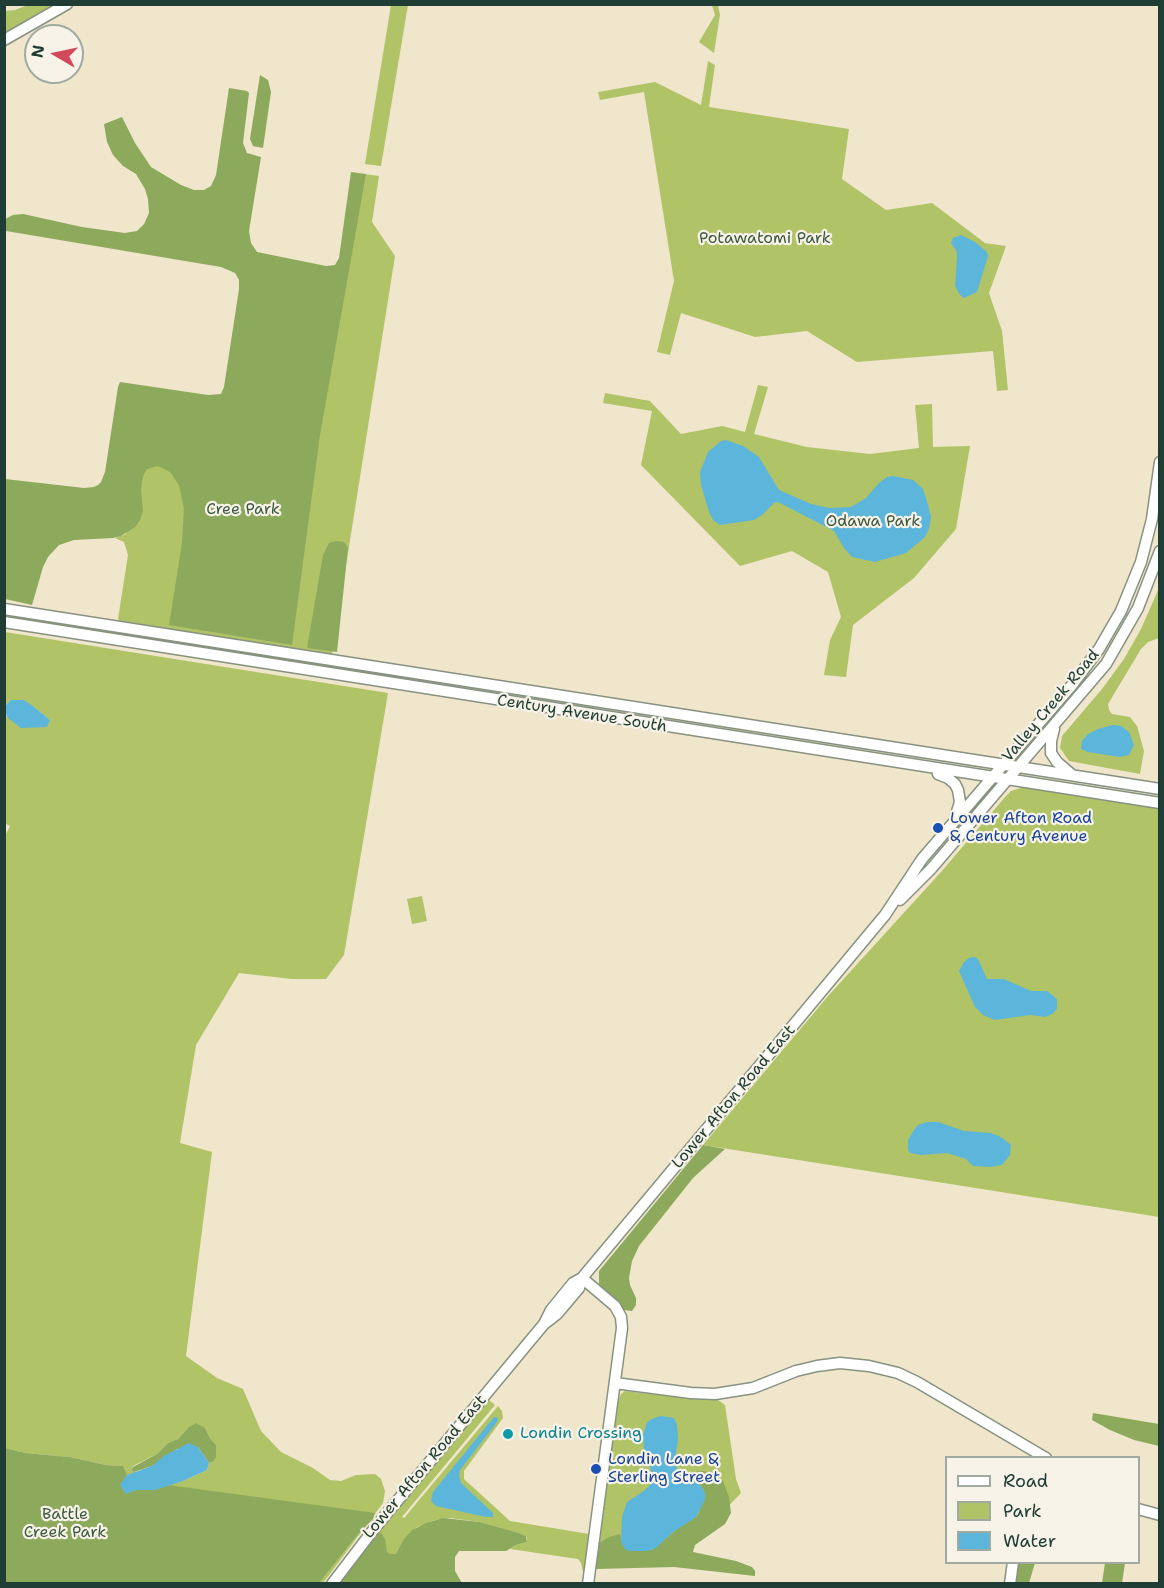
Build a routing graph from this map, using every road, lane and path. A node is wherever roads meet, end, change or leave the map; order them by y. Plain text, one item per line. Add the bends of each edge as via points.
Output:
1 (67, 4) edge
2 (4, 40) edge
3 (1160, 462) edge
4 (1160, 551) edge
5 (4, 609) edge
6 (4, 622) edge
7 (1055, 726) junction
8 (1002, 765) junction
9 (921, 767) junction
10 (1020, 768) junction
11 (1074, 776) junction
12 (991, 777) junction
13 (1009, 780) junction
14 (1160, 789) edge
15 (1160, 803) edge
16 (955, 820) junction
17 (885, 915) junction
18 (582, 1278) junction
19 (615, 1383) junction
20 (1041, 1456) edge
21 (1140, 1510) edge
22 (1160, 1515) edge
23 (1013, 1564) edge
24 (332, 1584) edge
25 (588, 1584) edge
26 (1010, 1584) edge

1 - 2 main road
3 - 8 main road, Valley Creek Road via 1145,550 1121,611 1083,670
4 - 7 main road, Valley Creek Road via 1124,637
5 - 8 main road, Century Avenue South
6 - 9 main road, Century Avenue South
7 - 10 main road, Valley Creek Road
7 - 11 main road via 1052,755
8 - 10 main road, Century Avenue South
8 - 12 main road, Valley Creek Road
9 - 12 main road, Century Avenue South
9 - 16 main road via 955,784 960,802
10 - 11 main road, Century Avenue South
10 - 13 main road, Valley Creek Road
11 - 14 main road, Century Avenue South
12 - 13 main road, Century Avenue South
12 - 16 main road, Lower Afton Road East
13 - 15 main road, Century Avenue South
13 - 17 main road, Lower Afton Road East
16 - 17 main road, Lower Afton Road East via 922,859
17 - 18 main road, Lower Afton Road East
18 - 19 main road via 613,1304 621,1317
18 - 24 main road, Lower Afton Road East via 573,1283
19 - 20 main road via 717,1394 753,1388 817,1366 865,1365 912,1379
19 - 25 main road
21 - 22 main road
23 - 26 main road

